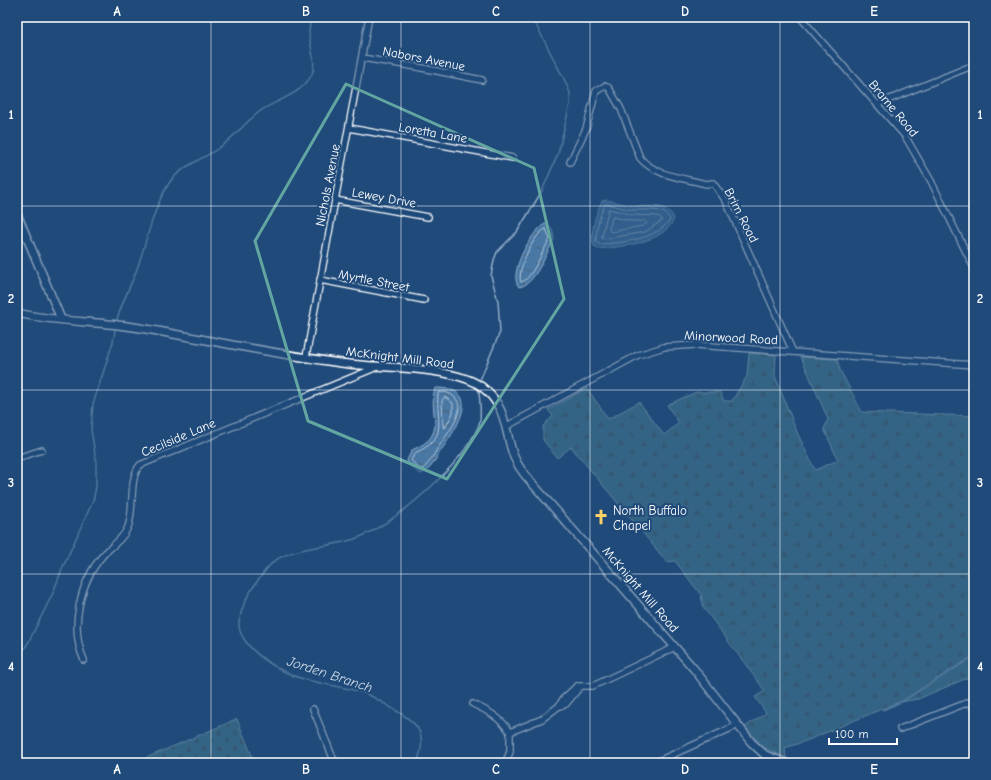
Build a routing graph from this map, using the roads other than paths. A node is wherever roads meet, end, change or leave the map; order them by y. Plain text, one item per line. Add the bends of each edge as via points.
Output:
1 (369, 17) edge
2 (800, 17) edge
3 (362, 58) junction
4 (974, 64) edge
5 (482, 80) dead end
6 (878, 104) junction
7 (349, 128) junction
8 (513, 158) dead end
9 (570, 162) dead end
10 (335, 200) junction
11 (17, 214) edge
12 (428, 217) dead end
13 (974, 268) edge
14 (320, 280) junction
15 (424, 300) dead end
16 (17, 313) edge
17 (61, 319) junction
18 (793, 352) junction
19 (306, 357) junction
20 (974, 365) edge
21 (377, 367) junction
22 (506, 426) junction
23 (42, 450) dead end
24 (17, 458) edge
25 (675, 647) junction
26 (84, 660) dead end
27 (972, 701) edge
28 (474, 704) dead end
29 (313, 709) dead end
30 (974, 710) edge
31 (738, 725) junction
32 (900, 729) dead end
33 (510, 732) junction
34 (335, 763) edge
35 (505, 763) edge
36 (654, 763) edge
37 (786, 763) edge

1 - 3 street, Nichols Avenue
2 - 6 street, Brame Road
3 - 5 street, Nabors Avenue
3 - 7 street, Nichols Avenue
4 - 6 street
6 - 13 street, Brame Road via 912,146
7 - 8 street, Loretta Lane
7 - 10 street, Nichols Avenue
9 - 18 street, Brim Road via 586,129 596,91 605,86 609,88 621,109 640,158 645,164 657,171 706,184 713,183 726,201
10 - 12 street, Lewey Drive
10 - 14 street, Nichols Avenue
11 - 17 street
14 - 15 street, Myrtle Street
14 - 19 street, Nichols Avenue
16 - 17 street, McKnight Mill Road
17 - 19 street, McKnight Mill Road via 136,327
18 - 20 street, Minorwood Road
18 - 22 street, Minorwood Road via 696,344 674,345 653,350 626,361
19 - 21 street, McKnight Mill Road
21 - 22 street, McKnight Mill Road via 447,374 470,380 494,398
21 - 26 street, Cecilside Lane via 140,464 135,473 128,526 98,561 82,595 76,630
22 - 25 street, McKnight Mill Road via 514,456 525,475
23 - 24 street
25 - 31 street, McKnight Mill Road
25 - 33 street via 593,686 579,686 566,704 559,706 542,719
27 - 30 street
27 - 32 street
28 - 33 street via 497,717
29 - 34 street
31 - 36 street
31 - 37 street, McKnight Mill Road via 759,750
33 - 35 street via 510,752

